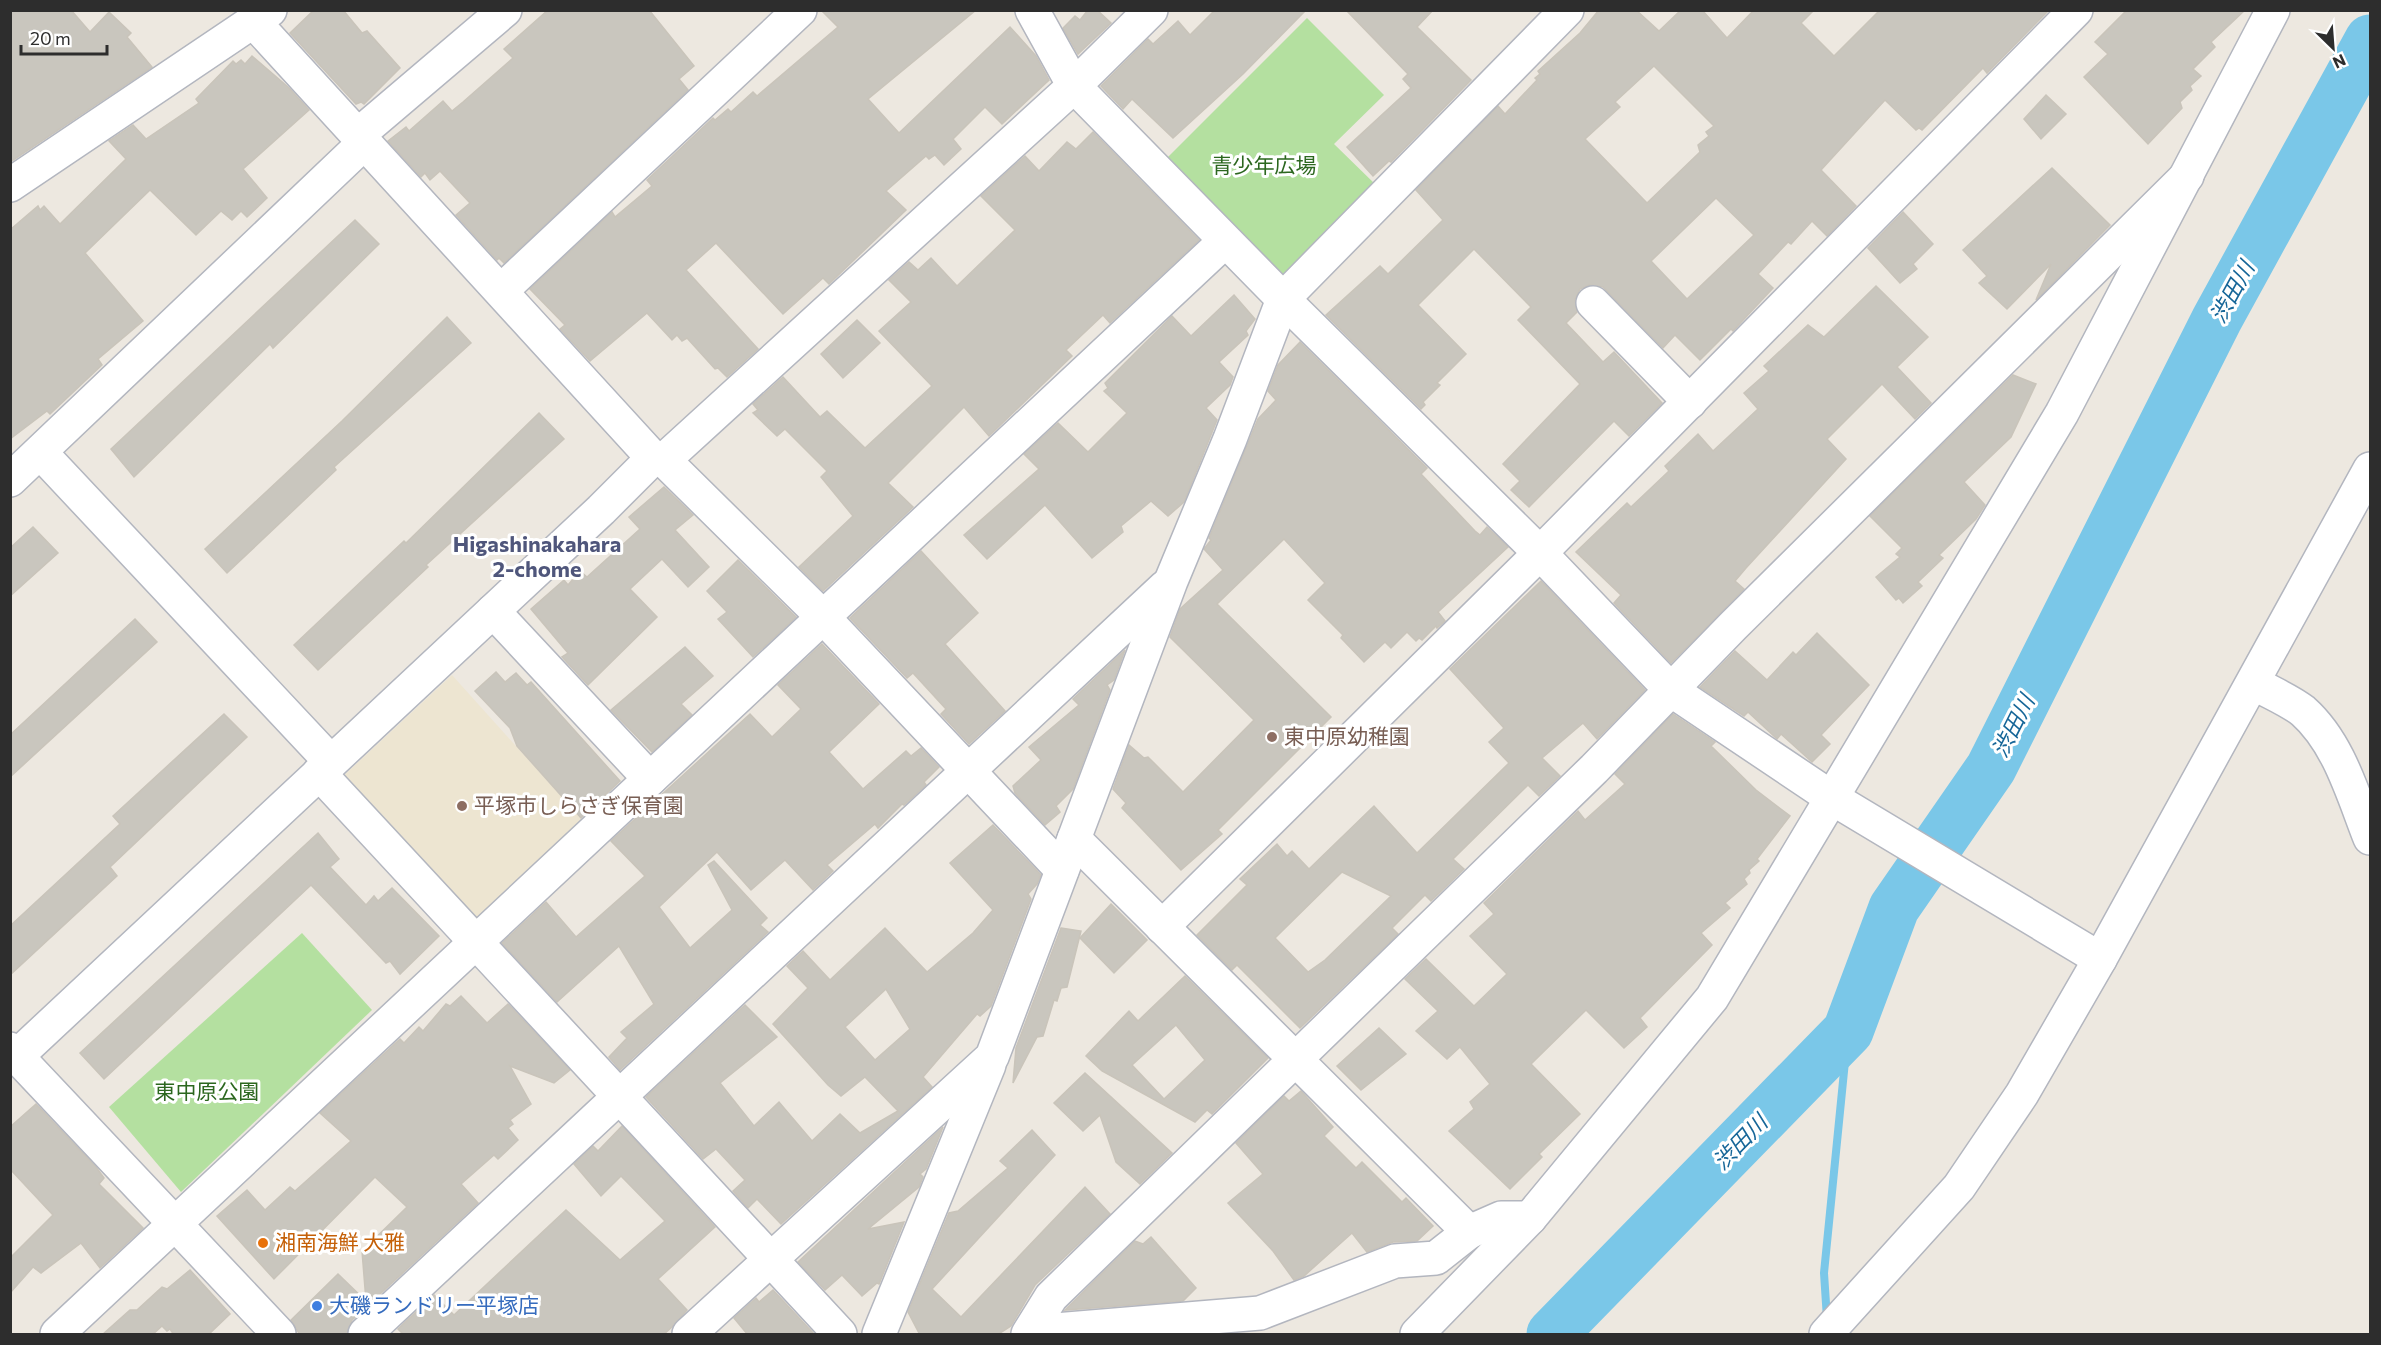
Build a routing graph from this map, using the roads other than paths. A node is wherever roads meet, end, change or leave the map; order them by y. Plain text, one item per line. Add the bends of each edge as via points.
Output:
1 (505, 10) edge
2 (800, 10) edge
3 (1032, 10) edge
4 (1151, 10) edge
5 (1567, 10) edge
6 (2076, 10) edge
7 (2274, 10) edge
8 (262, 16) edge
9 (1074, 86) junction
10 (362, 139) junction
11 (2187, 176) junction
12 (10, 185) edge
13 (1225, 241) junction
14 (501, 291) junction
15 (1283, 298) junction
16 (1593, 303) dead end
17 (1690, 402) junction
18 (40, 452) junction
19 (658, 459) junction
20 (2370, 469) edge
21 (10, 480) edge
22 (1540, 553) junction
23 (1171, 582) junction
24 (493, 611) junction
25 (823, 617) junction
26 (2254, 683) junction
27 (1671, 690) junction
28 (325, 768) junction
29 (968, 770) junction
30 (650, 779) junction
31 (1832, 798) junction
32 (2370, 838) edge
33 (1074, 839) junction
34 (1062, 870) junction
35 (1162, 927) junction
36 (475, 941) junction
37 (2100, 959) junction
38 (992, 1058) junction
39 (1296, 1060) junction
40 (15, 1061) edge
41 (619, 1097) junction
42 (1530, 1218) junction
43 (175, 1223) junction
44 (1469, 1232) junction
45 (770, 1259) junction
46 (1148, 1328) edge
47 (1029, 1333) edge
48 (57, 1335) edge
49 (279, 1335) edge
50 (365, 1335) edge
51 (689, 1335) edge
52 (840, 1335) edge
53 (879, 1335) edge
54 (1417, 1335) edge
55 (1826, 1335) edge

1 - 10 street
2 - 14 street
3 - 9 street
4 - 9 street
5 - 15 street
6 - 17 street
7 - 11 street
8 - 10 street
8 - 12 street
9 - 13 street
9 - 19 street
10 - 14 street
10 - 18 street
11 - 27 street
11 - 31 street via 2062,412
13 - 15 street
13 - 25 street
14 - 19 street
15 - 22 street
15 - 23 street
16 - 17 street
17 - 22 street
18 - 21 street
18 - 28 street
19 - 24 street
19 - 25 street
20 - 26 street
22 - 27 street
22 - 35 street
23 - 29 street
23 - 33 street
24 - 28 street
24 - 30 street
25 - 29 street
25 - 30 street
26 - 32 street via 2301,709 2320,729 2341,766
26 - 37 street
27 - 31 street
27 - 39 street
28 - 36 street
28 - 40 street
29 - 34 street
29 - 41 street
30 - 36 street
31 - 37 street
31 - 42 street via 1712,998
33 - 34 street
33 - 35 street
34 - 38 street
35 - 39 street
36 - 41 street
36 - 43 street
37 - 55 street via 2022,1094 1959,1187
38 - 45 street
38 - 53 street
39 - 44 street
39 - 47 street via 1051,1297
40 - 43 street
41 - 45 street
41 - 50 street
42 - 44 street via 1501,1218
42 - 54 street
43 - 48 street
43 - 49 street
44 - 46 street via 1436,1258 1395,1261 1260,1313
45 - 51 street
45 - 52 street
46 - 47 street

